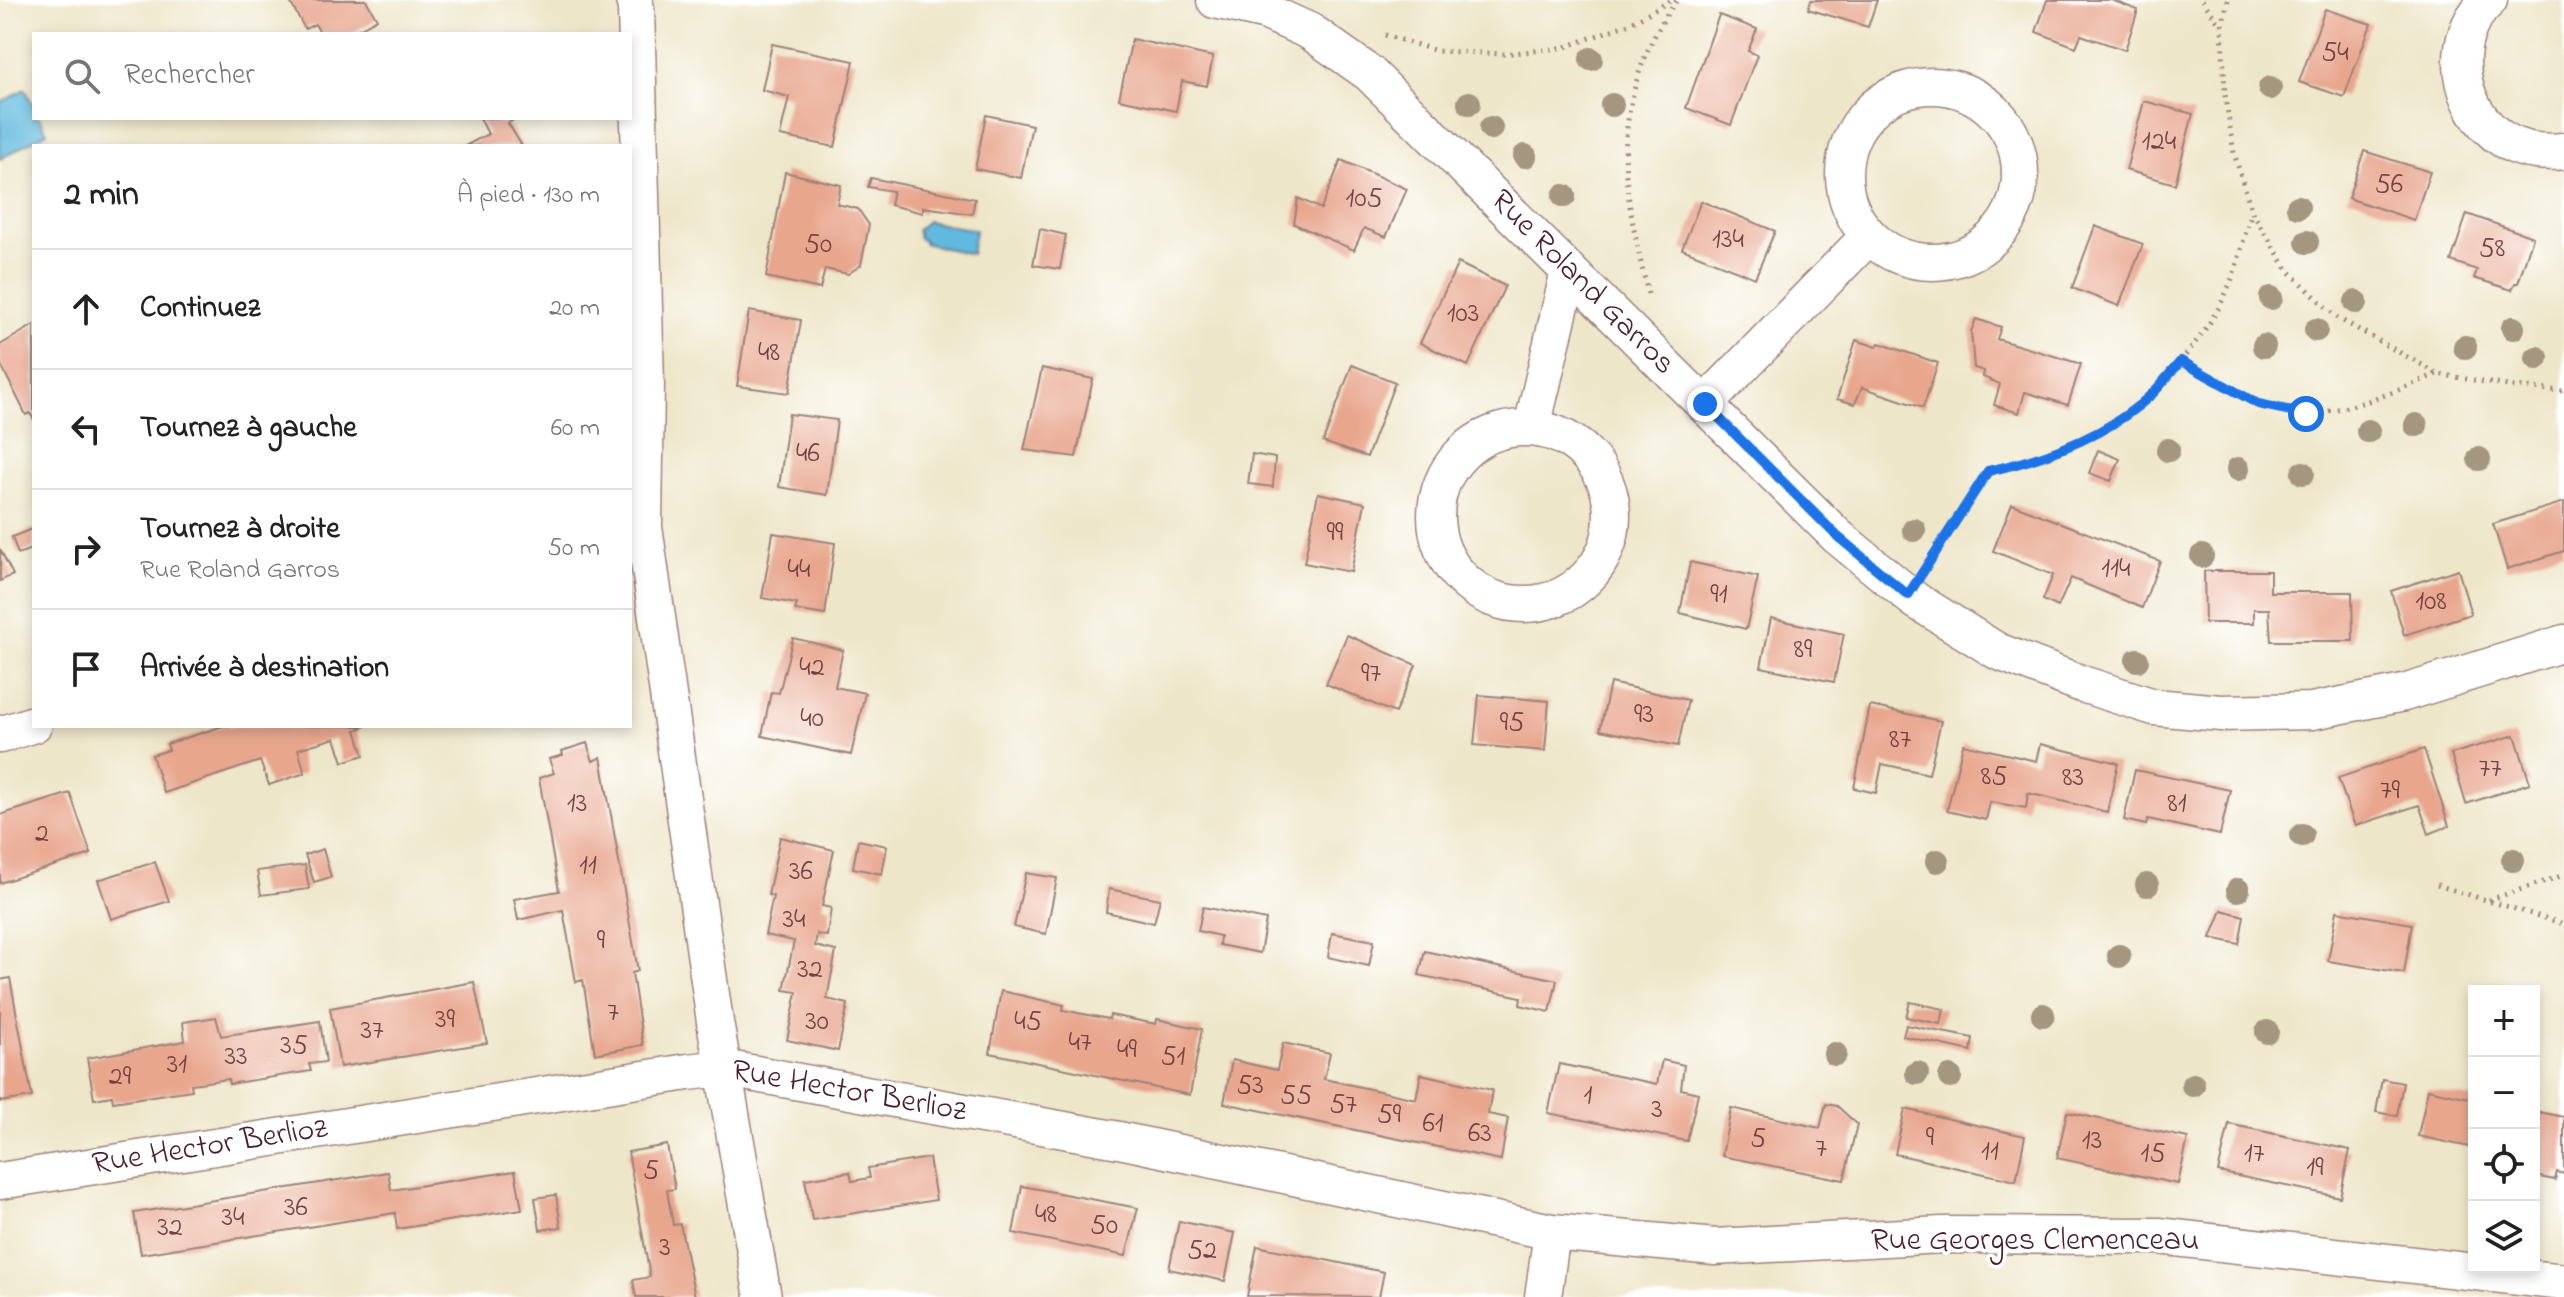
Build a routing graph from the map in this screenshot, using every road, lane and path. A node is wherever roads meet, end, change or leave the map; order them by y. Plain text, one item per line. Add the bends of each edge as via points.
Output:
1 (634, 0) edge
2 (1215, 0) edge
3 (1674, 0) edge
4 (2202, 0) edge
5 (2228, 0) edge
6 (2489, 0) edge
7 (2222, 26) junction
8 (1375, 32) dead end
9 (2564, 151) edge
10 (2252, 212) junction
11 (1868, 237) junction
12 (1569, 271) junction
13 (1649, 301) dead end
14 (2181, 361) junction
15 (2438, 374) junction
16 (2564, 391) edge
17 (1705, 404) junction
18 (1532, 427) junction
19 (637, 530) edge
20 (1908, 595) junction
21 (2564, 643) edge
22 (32, 725) edge
23 (0, 735) edge
24 (2564, 875) edge
25 (2437, 885) dead end
26 (2488, 900) junction
27 (2564, 924) edge
28 (723, 1068) junction
29 (0, 1181) edge
30 (1552, 1232) junction
31 (2564, 1282) edge
32 (763, 1297) edge
33 (1543, 1297) edge

1 - 19 street via 646,384
2 - 12 street, Rue Roland Garros via 1267,12 1311,32 1369,73
3 - 8 path via 1563,48 1504,54 1437,51
3 - 13 path via 1640,71 1626,128 1626,183
4 - 7 path
5 - 7 path
6 - 9 street via 2468,29 2461,56 2465,90 2481,120 2504,141 2532,151
7 - 10 path via 2234,153
10 - 14 path via 2225,296
10 - 15 path via 2287,269 2336,317
11 - 11 street via 1886,251 1914,261 1944,263 1976,252 1998,234 2021,188 2020,159 2010,130 1994,110 1968,92 1939,85 1907,88 1865,116 1850,140 1843,175 1851,211
11 - 17 street
12 - 17 street, Rue Roland Garros
12 - 18 street
14 - 15 path via 2258,404 2306,414 2362,404
14 - 20 path via 2152,394 2117,420 2030,462 1988,471
15 - 16 path
17 - 20 street, Rue Roland Garros via 1837,536
18 - 18 street via 1500,430 1477,441 1442,481 1435,508 1439,542 1455,572 1478,593 1506,603 1536,605 1568,594 1591,576 1606,552 1613,501 1602,472 1586,452 1560,434
19 - 28 street
20 - 21 street, Rue Roland Garros via 1997,651 2082,684 2154,707 2221,713 2312,711 2404,693
22 - 23 street
24 - 26 path
25 - 26 path
26 - 27 path
28 - 29 street, Rue Hector Berlioz
28 - 30 street, Rue Hector Berlioz via 1119,1140
28 - 32 street
30 - 31 street, Rue Georges Clemenceau via 1715,1247 1942,1235 2158,1236
30 - 33 street

